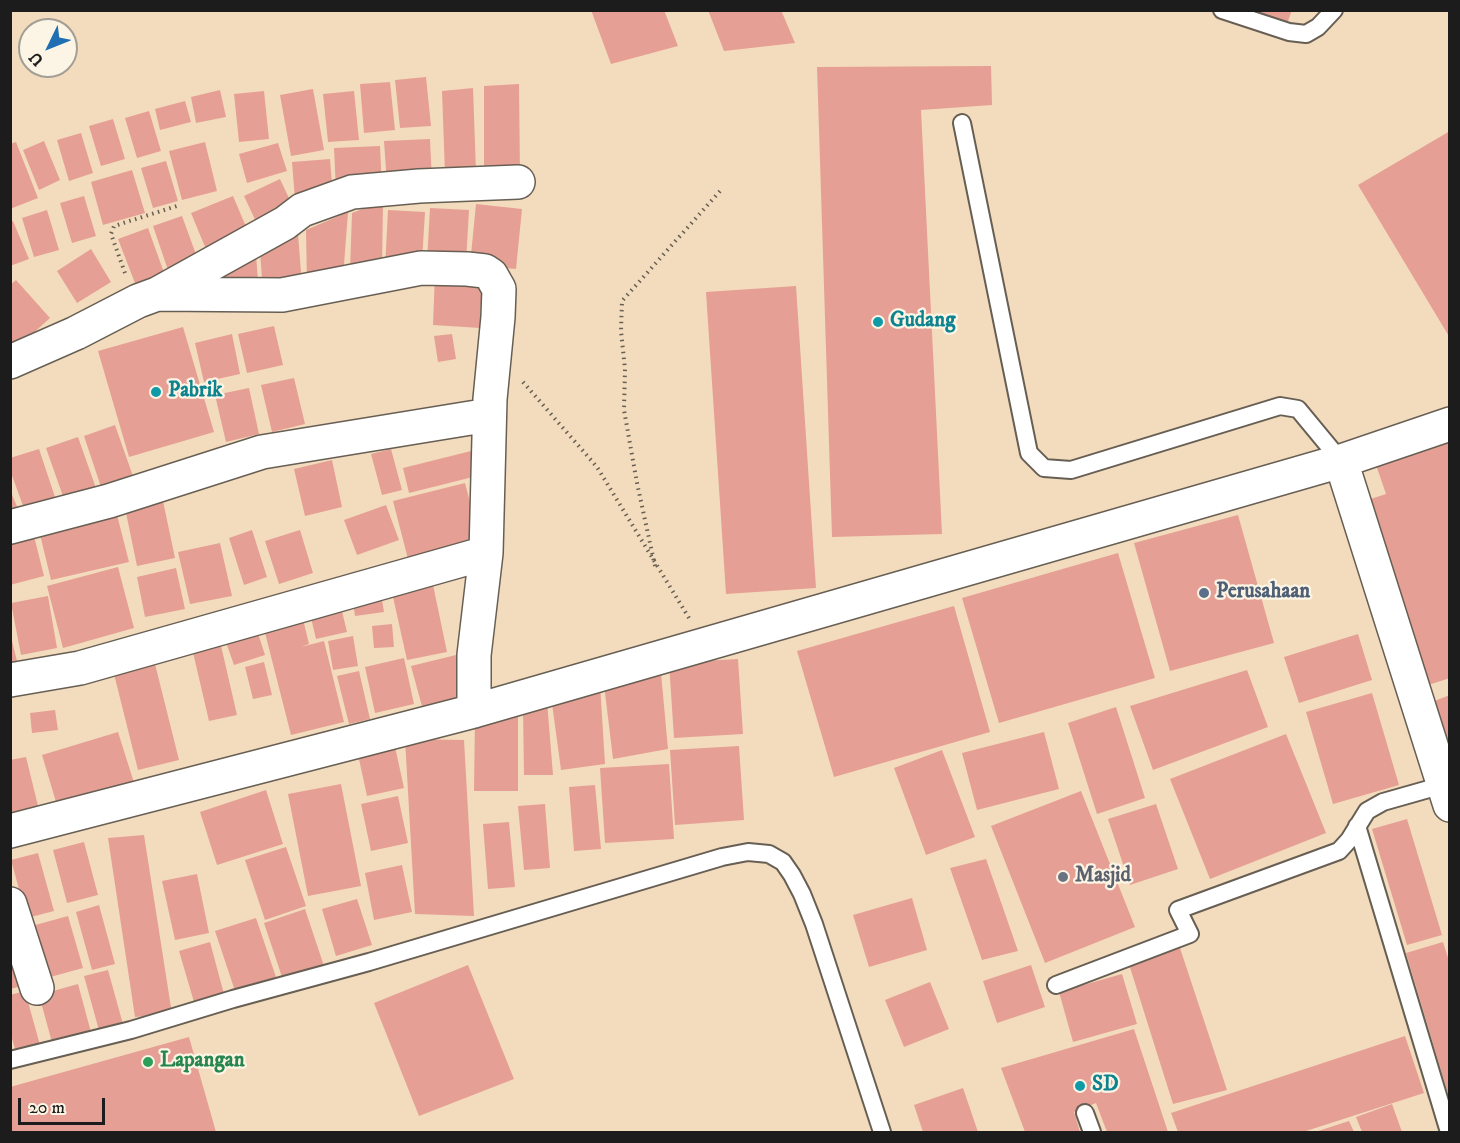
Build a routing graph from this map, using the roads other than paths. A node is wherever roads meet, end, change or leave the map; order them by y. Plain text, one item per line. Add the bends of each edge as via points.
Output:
1 (1222, 10) edge
2 (1334, 10) edge
3 (962, 123) dead end
4 (518, 182) dead end
5 (148, 298) junction
6 (10, 362) edge
7 (489, 415) junction
8 (1449, 424) edge
9 (1341, 461) junction
10 (10, 527) edge
11 (486, 553) junction
12 (10, 680) edge
13 (474, 711) junction
14 (1446, 795) edge
15 (1357, 826) junction
16 (10, 831) edge
17 (10, 904) edge
18 (1056, 984) dead end
19 (37, 987) dead end
20 (10, 1060) edge
21 (1085, 1113) dead end
22 (882, 1132) edge
23 (1092, 1132) edge
24 (1449, 1132) edge

1 - 2 lane via 1288,32 1306,34
3 - 9 lane via 1029,453 1044,468 1071,470 1280,406 1298,409
4 - 5 street via 352,192 302,210
5 - 6 street
5 - 7 street via 282,295 421,268 485,271 499,290
7 - 10 street via 262,452 110,501
7 - 11 street
8 - 9 street
9 - 13 street
9 - 14 street
11 - 12 street via 80,668
11 - 13 street via 474,655
13 - 16 street
14 - 15 lane via 1383,802 1367,811
15 - 18 lane via 1340,851 1178,910 1190,934
15 - 24 lane
17 - 19 street
20 - 22 lane via 131,1030 748,852 769,854 783,862 802,894
21 - 23 lane

